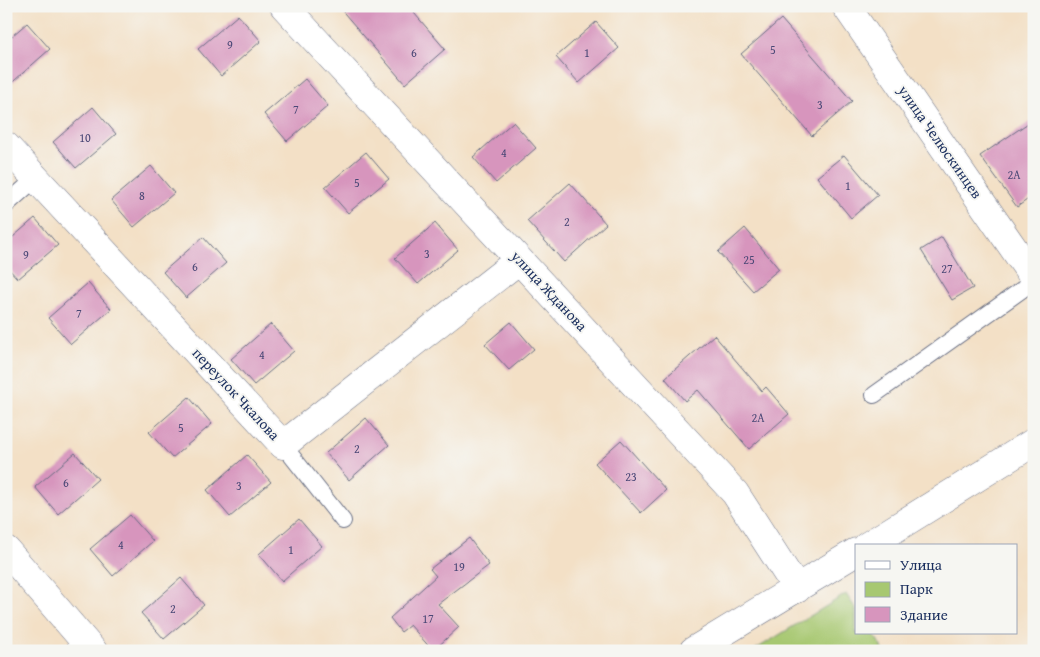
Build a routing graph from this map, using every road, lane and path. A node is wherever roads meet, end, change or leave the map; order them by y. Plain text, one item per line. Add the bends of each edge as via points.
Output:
1 (284, 6) edge
2 (846, 6) edge
3 (6, 146) edge
4 (36, 178) junction
5 (6, 205) edge
6 (519, 260) junction
7 (1034, 279) edge
8 (874, 394) dead end
9 (1034, 442) edge
10 (283, 445) junction
11 (343, 521) dead end
12 (870, 544) edge
13 (6, 550) edge
14 (855, 553) edge
15 (797, 589) junction
16 (93, 651) edge
17 (693, 651) edge

1 - 6 street, улица Жданова
2 - 7 street, улица Челюскинцев
3 - 4 street, переулок Чкалова
4 - 5 lane
4 - 10 street, переулок Чкалова
6 - 10 street, переулок Чкалова
6 - 15 street, улица Жданова via 735,493
7 - 8 lane
9 - 12 street
10 - 11 lane
13 - 16 street
14 - 15 street
15 - 17 street

